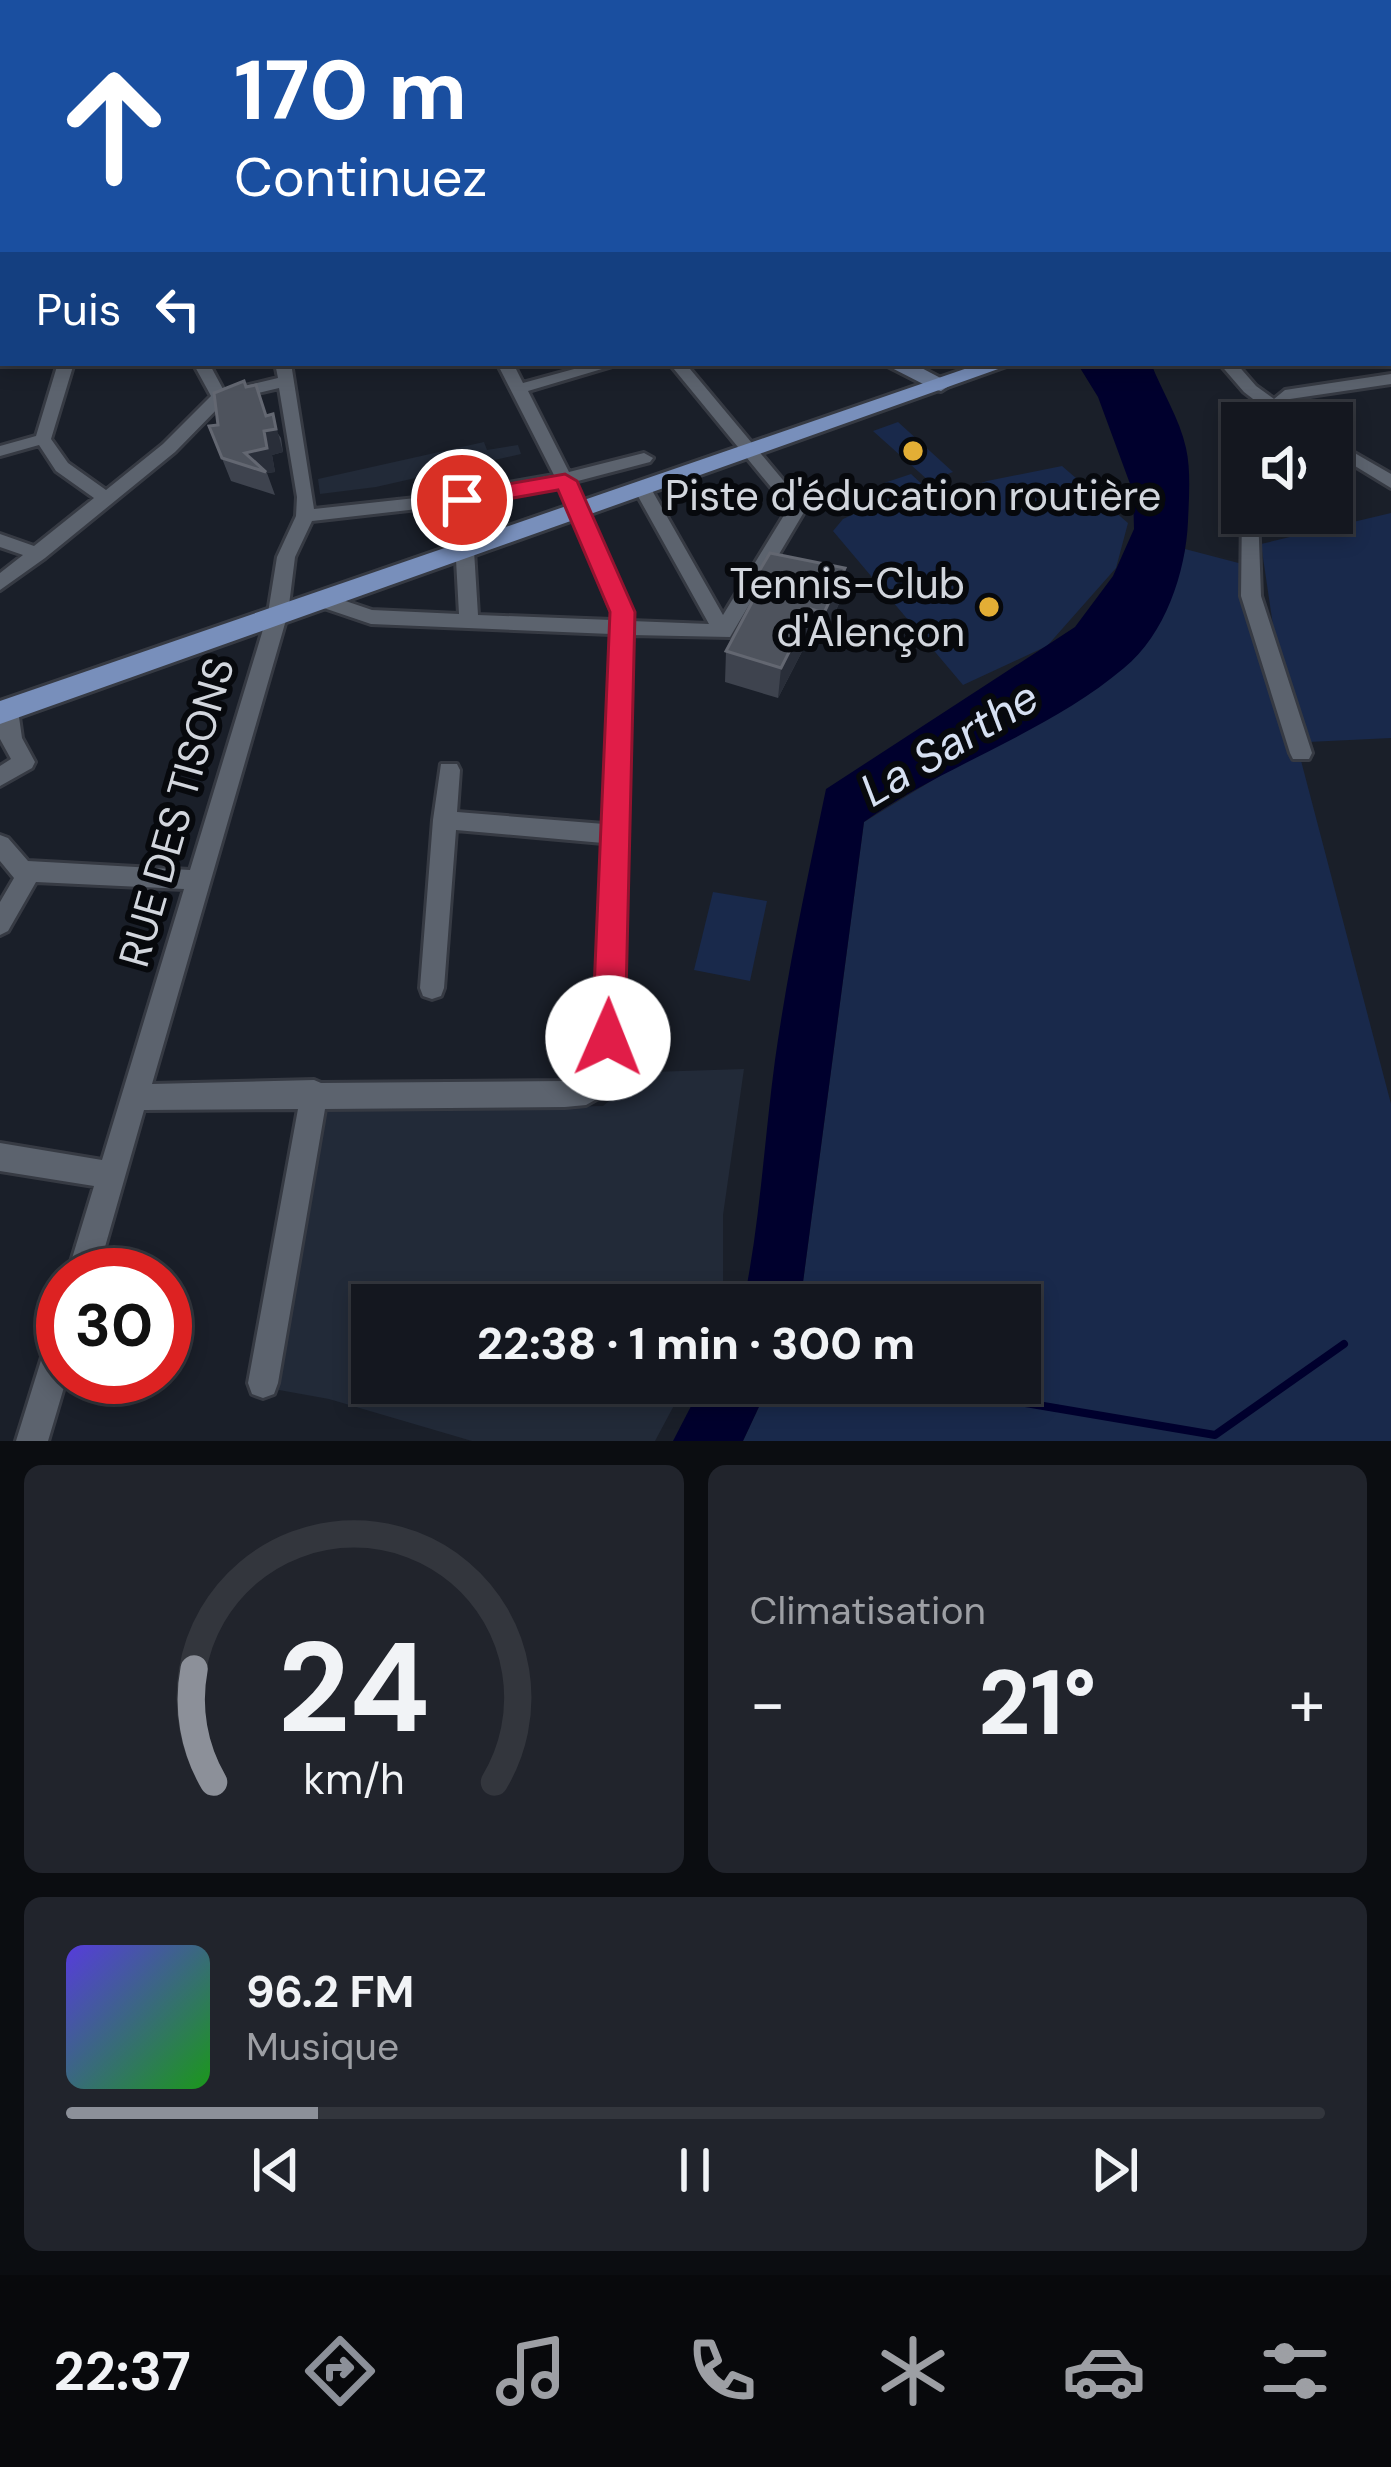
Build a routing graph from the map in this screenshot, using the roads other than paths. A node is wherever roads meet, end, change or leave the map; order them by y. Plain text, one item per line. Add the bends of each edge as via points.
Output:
1 (65, 366) edge
2 (203, 366) edge
3 (506, 366) edge
4 (603, 366) edge
5 (680, 366) edge
6 (900, 366) edge
7 (995, 366) edge
8 (1229, 366) edge
9 (285, 371) edge
10 (1391, 380) edge
11 (941, 384) junction
12 (518, 389) junction
13 (219, 397) junction
14 (1257, 402) edge
15 (1279, 402) edge
16 (43, 439) junction
17 (0, 451) edge
18 (752, 452) junction
19 (644, 458) dead end
20 (1353, 458) edge
21 (565, 481) junction
22 (1391, 482) edge
23 (644, 489) junction
24 (107, 499) junction
25 (462, 500) junction
26 (580, 510) junction
27 (304, 516) junction
28 (1250, 534) edge
29 (0, 540) edge
30 (468, 551) junction
31 (38, 554) junction
32 (0, 583) edge
33 (322, 600) junction
34 (278, 613) junction
35 (469, 622) junction
36 (622, 627) junction
37 (723, 632) junction
38 (4, 711) edge
39 (1301, 753) dead end
40 (449, 770) dead end
41 (0, 777) edge
42 (444, 820) junction
43 (613, 834) junction
44 (0, 845) edge
45 (30, 871) junction
46 (200, 880) junction
47 (0, 924) edge
48 (432, 988) dead end
49 (314, 1093) junction
50 (136, 1096) junction
51 (0, 1157) edge
52 (112, 1175) junction
53 (90, 1248) edge
54 (263, 1383) dead end
55 (43, 1404) edge
56 (32, 1441) edge

1 - 16 street
2 - 13 street
3 - 12 street
4 - 12 street
5 - 18 street
6 - 11 street
7 - 11 main road
8 - 14 street
9 - 13 street
9 - 27 street, RUE DES TISONS
10 - 15 street
11 - 18 main road
12 - 21 street
13 - 24 street
16 - 17 street
16 - 24 street via 62,467
18 - 23 main road
18 - 37 street via 795,512
19 - 21 street
20 - 22 street
21 - 25 street
21 - 26 street
23 - 26 main road
23 - 37 street
24 - 31 street
25 - 27 street
25 - 30 street
26 - 30 main road
26 - 36 street
27 - 34 street, RUE DES TISONS via 286,557
28 - 39 street via 1251,596
29 - 31 street
30 - 33 main road
30 - 35 street
31 - 32 street
33 - 34 main road
33 - 35 street via 370,617
34 - 38 main road
34 - 46 street, RUE DES TISONS
35 - 36 street
36 - 37 street
36 - 43 street
38 - 41 street via 24,762
40 - 42 street
42 - 43 street
42 - 48 street
43 - 49 street via 602,1082 565,1094
44 - 45 street
45 - 46 street
45 - 47 street
46 - 50 street, RUE DES TISONS
49 - 50 street
49 - 54 street
50 - 52 street, RUE DES TISONS
51 - 52 street
52 - 53 street, RUE DES TISONS
55 - 56 street

